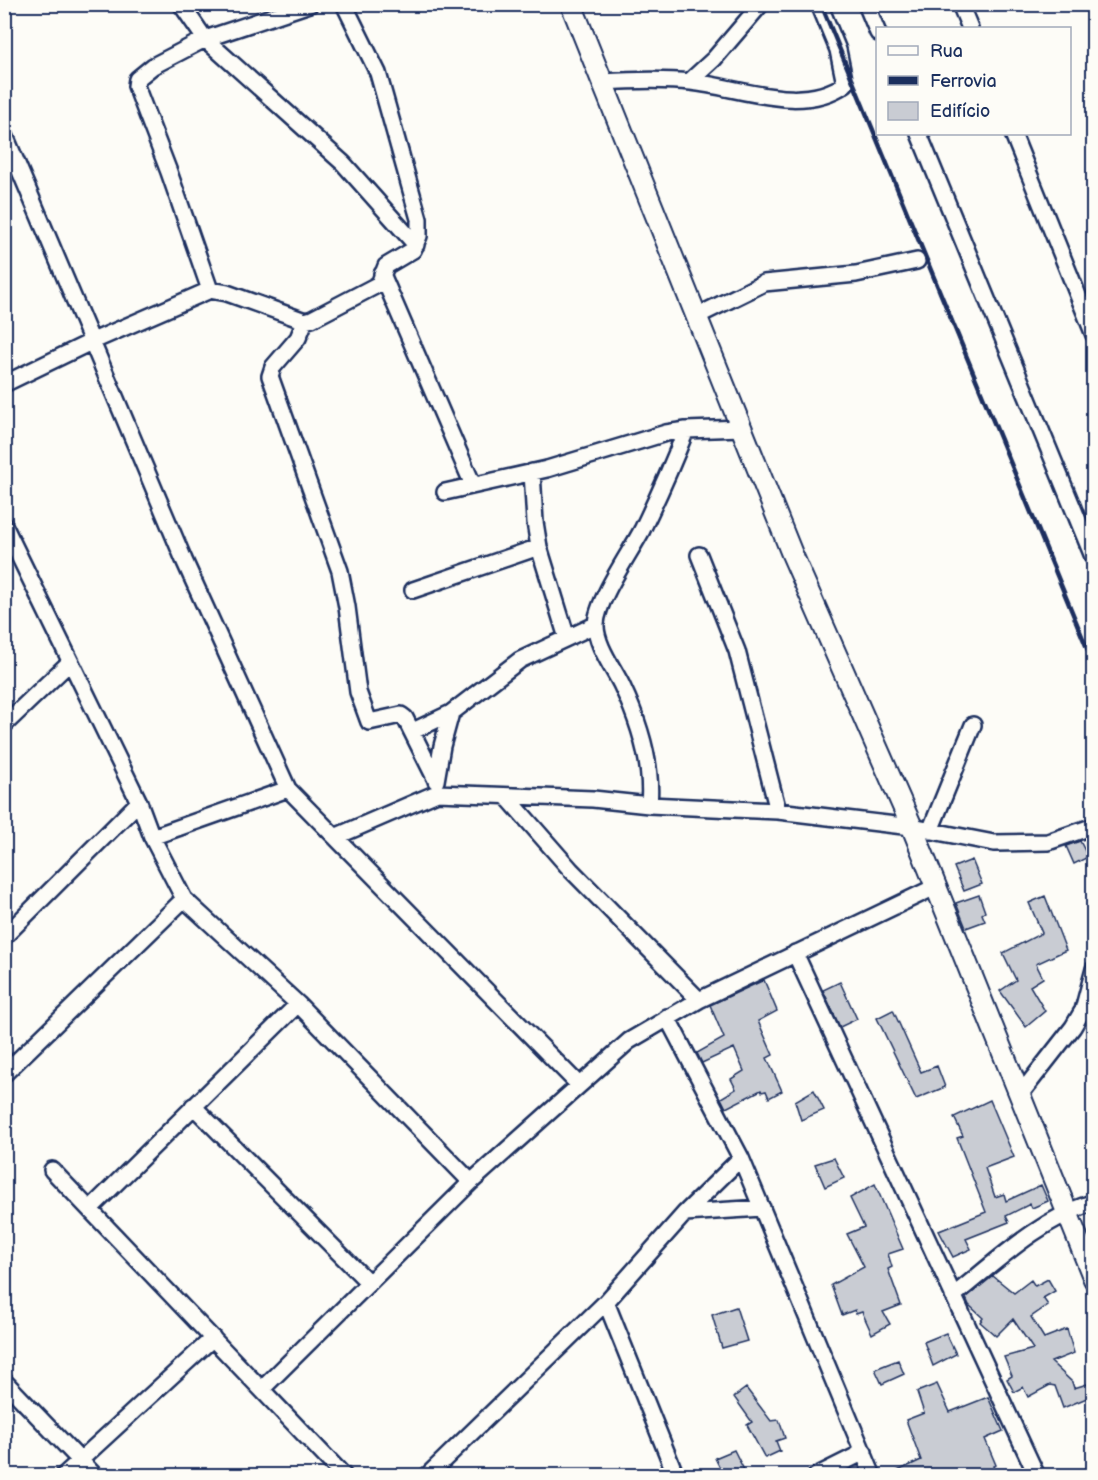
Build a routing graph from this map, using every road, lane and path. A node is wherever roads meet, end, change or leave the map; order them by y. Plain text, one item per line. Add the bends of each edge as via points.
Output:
1 (181, 4) edge
2 (310, 4) edge
3 (344, 4) edge
4 (571, 4) edge
5 (761, 4) edge
6 (819, 4) edge
7 (866, 4) edge
8 (960, 4) edge
9 (970, 27) edge
10 (876, 28) edge
11 (205, 39) junction
12 (690, 81) junction
13 (603, 82) junction
14 (4, 133) edge
15 (919, 135) edge
16 (1013, 135) edge
17 (416, 244) junction
18 (917, 261) dead end
19 (382, 274) junction
20 (210, 290) junction
21 (697, 316) junction
22 (305, 321) junction
23 (1094, 335) edge
24 (93, 341) junction
25 (4, 384) edge
26 (742, 428) junction
27 (686, 429) junction
28 (532, 472) junction
29 (473, 485) junction
30 (445, 492) dead end
31 (5, 527) edge
32 (540, 546) junction
33 (699, 555) dead end
34 (1094, 559) edge
35 (412, 590) dead end
36 (595, 625) junction
37 (567, 638) junction
38 (70, 662) junction
39 (451, 713) junction
40 (4, 725) edge
41 (973, 725) dead end
42 (413, 731) junction
43 (437, 787) junction
44 (288, 789) junction
45 (507, 797) junction
46 (139, 802) junction
47 (649, 805) junction
48 (778, 811) junction
49 (1094, 826) edge
50 (921, 829) junction
51 (152, 837) junction
52 (335, 837) junction
53 (935, 887) junction
54 (184, 899) junction
55 (4, 937) edge
56 (795, 953) junction
57 (1094, 969) edge
58 (699, 1000) junction
59 (298, 1004) junction
60 (667, 1017) junction
61 (4, 1074) edge
62 (578, 1084) junction
63 (1019, 1096) junction
64 (193, 1106) junction
65 (741, 1158) junction
66 (52, 1170) dead end
67 (471, 1182) junction
68 (1094, 1202) edge
69 (762, 1208) junction
70 (90, 1209) junction
71 (1065, 1211) junction
72 (685, 1213) junction
73 (1094, 1279) edge
74 (369, 1283) junction
75 (953, 1296) junction
76 (606, 1302) junction
77 (213, 1338) junction
78 (4, 1381) edge
79 (263, 1388) junction
80 (864, 1452) junction
81 (80, 1459) junction
82 (63, 1476) edge
83 (95, 1476) edge
84 (344, 1476) edge
85 (427, 1476) edge
86 (676, 1476) edge
87 (816, 1476) edge
88 (873, 1476) edge
89 (1037, 1476) edge

1 - 11 street
2 - 11 street
3 - 17 street via 378,73 404,158 419,219
4 - 13 street
5 - 12 street
6 - 12 street via 845,73 845,84 840,88 817,96 778,98
7 - 10 street
8 - 9 street
11 - 17 street via 343,163
11 - 20 street via 142,72 136,86
12 - 13 street
13 - 21 street
14 - 24 street
15 - 34 street
16 - 23 street
17 - 19 street via 386,266
18 - 21 street via 856,274 764,283
19 - 22 street via 379,284
19 - 29 street
20 - 22 street
20 - 24 street
21 - 26 street
22 - 42 street via 298,338 273,367 272,386 340,571 363,708 369,722 401,715
24 - 25 street
24 - 44 street via 184,560
26 - 27 street
26 - 50 street via 792,554
27 - 28 street
27 - 36 street
28 - 29 street
28 - 32 street
29 - 30 street
31 - 38 street
32 - 35 street
32 - 37 street
33 - 48 street via 737,651
36 - 37 street
36 - 47 street via 646,752 650,769
37 - 39 street via 520,660
38 - 40 street
38 - 46 street
39 - 42 street
39 - 43 street
41 - 50 street
42 - 43 street
43 - 45 street
43 - 52 street
44 - 51 street
44 - 52 street
45 - 47 street
45 - 58 street
46 - 51 street
46 - 55 street
47 - 48 street
48 - 50 street
49 - 50 street via 1048,842 1024,844 994,843
50 - 53 street
51 - 54 street
52 - 62 street
53 - 56 street
53 - 63 street
54 - 59 street
54 - 61 street
56 - 58 street
56 - 75 street
57 - 63 street via 1078,1019
58 - 60 street
59 - 64 street
59 - 67 street
60 - 62 street via 629,1041
60 - 65 street
62 - 67 street
63 - 71 street
64 - 70 street
64 - 74 street
65 - 69 street
65 - 72 street
66 - 70 street
67 - 74 street
68 - 71 street
69 - 72 street
69 - 80 street
70 - 77 street
71 - 73 street
71 - 75 street
72 - 76 street
74 - 79 street
75 - 89 street
76 - 85 street
76 - 86 street
77 - 79 street
77 - 81 street
78 - 81 street
79 - 84 street
80 - 87 street
80 - 88 street
81 - 82 street
81 - 83 street

